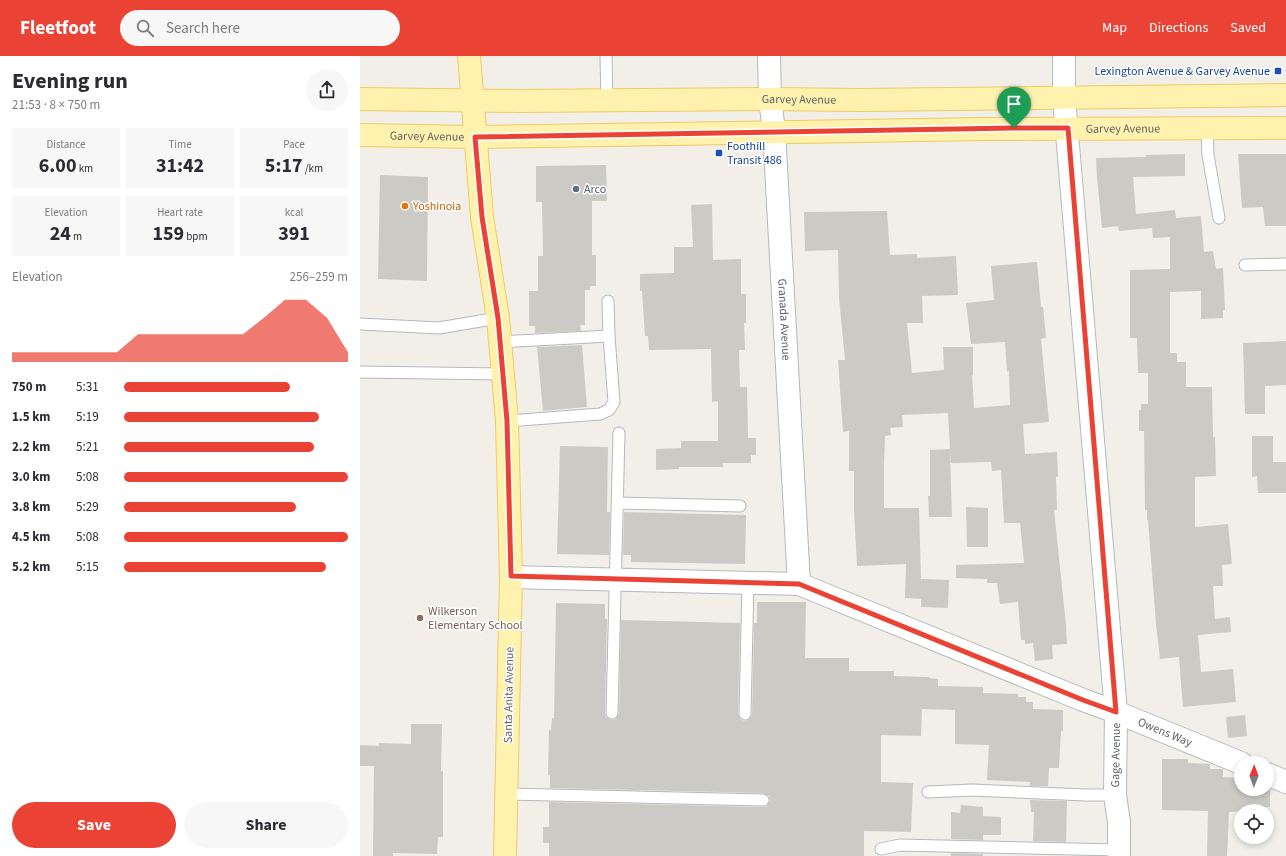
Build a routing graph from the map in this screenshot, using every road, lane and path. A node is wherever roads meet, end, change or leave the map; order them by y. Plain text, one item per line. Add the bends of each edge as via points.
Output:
1 (469, 56) edge
2 (606, 56) edge
3 (769, 56) edge
4 (1064, 56) edge
5 (1286, 95) edge
6 (1064, 98) junction
7 (360, 99) edge
8 (770, 99) junction
9 (473, 101) junction
10 (607, 101) junction
11 (1068, 128) junction
12 (1207, 128) junction
13 (1286, 128) edge
14 (774, 131) junction
15 (360, 135) edge
16 (475, 137) junction
17 (1219, 218) dead end
18 (1286, 264) edge
19 (1245, 265) dead end
20 (608, 301) dead end
21 (498, 318) junction
22 (360, 324) edge
23 (609, 336) junction
24 (500, 342) junction
25 (360, 372) edge
26 (503, 374) junction
27 (507, 421) junction
28 (619, 433) dead end
29 (618, 503) junction
30 (740, 506) dead end
31 (511, 576) junction
32 (616, 579) junction
33 (748, 583) junction
34 (799, 584) junction
35 (1116, 712) junction
36 (612, 713) dead end
37 (745, 714) dead end
38 (1234, 761) edge
39 (1274, 777) edge
40 (1286, 782) edge
41 (928, 792) dead end
42 (507, 794) junction
43 (1115, 795) junction
44 (763, 800) dead end
45 (880, 849) dead end
46 (1119, 853) edge
47 (505, 856) edge

1 - 9 main road, Santa Anita Avenue
2 - 10 lane
3 - 8 street, Granada Avenue
4 - 6 street, Gage Avenue
5 - 6 main road, Garvey Avenue
6 - 8 main road, Garvey Avenue
6 - 11 street, Gage Avenue
7 - 9 main road, Garvey Avenue
8 - 10 main road, Garvey Avenue
8 - 14 street, Granada Avenue
9 - 10 main road, Garvey Avenue
9 - 16 main road, Santa Anita Avenue
11 - 12 main road, Garvey Avenue
11 - 14 main road, Garvey Avenue
11 - 35 street, Gage Avenue
12 - 13 main road, Garvey Avenue
12 - 17 lane via 1208,155
14 - 16 main road, Garvey Avenue
14 - 34 street, Granada Avenue
15 - 16 main road, Garvey Avenue
16 - 21 main road, Santa Anita Avenue via 482,217
18 - 19 lane
20 - 23 lane
21 - 22 lane via 439,328
21 - 24 main road, Santa Anita Avenue
23 - 24 lane
23 - 27 lane via 614,402 609,410 600,414
24 - 26 main road, Santa Anita Avenue
25 - 26 lane
26 - 27 main road, Santa Anita Avenue
27 - 31 main road, Santa Anita Avenue
28 - 29 lane
29 - 30 lane
29 - 32 lane
31 - 32 street, Owens Way
31 - 42 main road, Santa Anita Avenue
32 - 33 street, Owens Way
32 - 36 lane
33 - 34 street, Owens Way
33 - 37 lane
34 - 35 street, Owens Way
35 - 38 street, Owens Way
35 - 43 street, Gage Avenue
39 - 40 street
41 - 43 lane via 972,790 1085,796
42 - 44 lane
42 - 47 main road, Santa Anita Avenue
43 - 46 street, Gage Avenue via 1119,822
45 - 46 lane via 900,845

